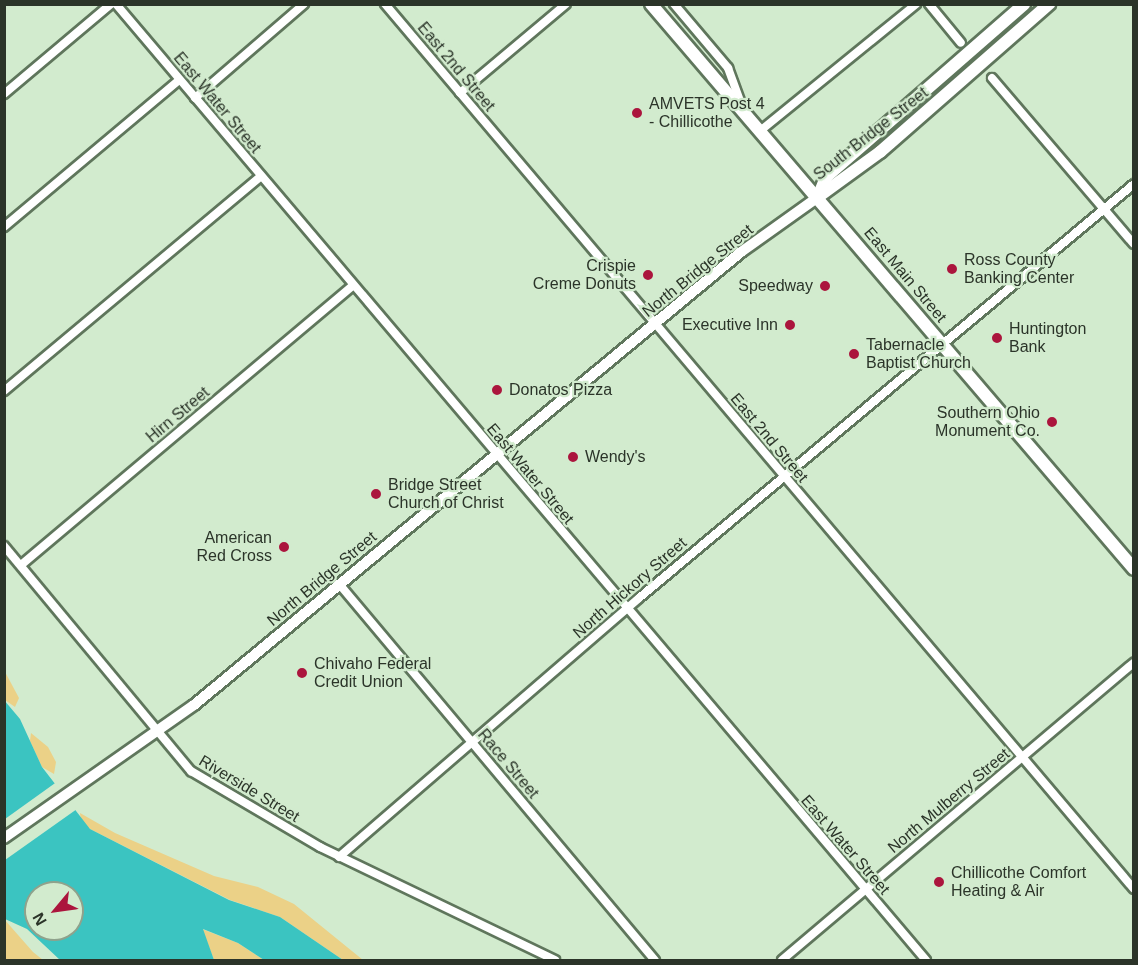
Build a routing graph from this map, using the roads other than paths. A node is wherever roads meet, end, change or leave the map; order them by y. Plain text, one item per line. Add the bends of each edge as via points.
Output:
1 (111, 4) edge
2 (116, 4) edge
3 (304, 4) edge
4 (385, 4) edge
5 (566, 4) edge
6 (651, 4) edge
7 (674, 4) edge
8 (916, 4) edge
9 (929, 4) edge
10 (1024, 4) edge
11 (1049, 4) edge
12 (961, 43) dead end
13 (992, 78) dead end
14 (179, 80) junction
15 (460, 93) junction
16 (4, 94) edge
17 (195, 98) junction
18 (744, 113) junction
19 (760, 132) junction
20 (261, 176) junction
21 (1134, 184) edge
22 (818, 197) junction
23 (1103, 209) junction
24 (4, 227) edge
25 (1134, 244) edge
26 (353, 285) junction
27 (655, 325) junction
28 (941, 343) junction
29 (4, 391) edge
30 (495, 454) junction
31 (785, 477) junction
32 (4, 546) edge
33 (21, 565) junction
34 (1134, 569) edge
35 (340, 585) junction
36 (627, 608) junction
37 (1134, 663) edge
38 (158, 731) junction
39 (473, 742) junction
40 (1022, 758) junction
41 (4, 838) edge
42 (339, 857) junction
43 (1134, 889) edge
44 (866, 890) junction
45 (555, 960) edge
46 (655, 960) edge
47 (782, 960) edge
48 (926, 960) edge

1 - 16 street
2 - 14 street, East Water Street
3 - 17 street
4 - 15 street, East 2nd Street
5 - 15 street
6 - 18 main road, East Main Street
7 - 18 street, East Main Street via 728,68
8 - 19 street
9 - 12 street
10 - 22 main road, South Bridge Street via 826,177
11 - 22 main road, South Bridge Street via 888,144 835,188
13 - 23 street
14 - 17 street, East Water Street
14 - 24 street
15 - 27 street, East 2nd Street
17 - 20 street, East Water Street
18 - 19 main road, East Main Street
19 - 22 main road, East Main Street
20 - 26 street, East Water Street
20 - 29 street
21 - 23 street, North Hickory Street
22 - 27 main road, North Bridge Street via 741,252
22 - 28 main road, East Main Street
23 - 25 street
23 - 28 street, North Hickory Street
26 - 30 street, East Water Street
26 - 33 street, Hirn Street
27 - 30 main road, North Bridge Street
27 - 31 street, East 2nd Street
28 - 31 street, North Hickory Street
28 - 34 main road, East Main Street
30 - 35 main road, North Bridge Street
30 - 36 street, East Water Street
31 - 36 street, North Hickory Street
31 - 40 street, East 2nd Street
32 - 33 street, Riverside Street
33 - 38 street, Riverside Street
35 - 38 main road, North Bridge Street
35 - 39 street, Race Street
36 - 39 street, North Hickory Street
36 - 44 street, East Water Street
37 - 40 street, North Mulberry Street
38 - 41 main road, North Bridge Street
38 - 42 street, Riverside Street via 191,771
39 - 42 street, North Hickory Street
39 - 46 street, Race Street
40 - 43 street, East 2nd Street
40 - 44 street, North Mulberry Street
42 - 45 street, Riverside Street
44 - 47 street, North Mulberry Street
44 - 48 street, East Water Street

